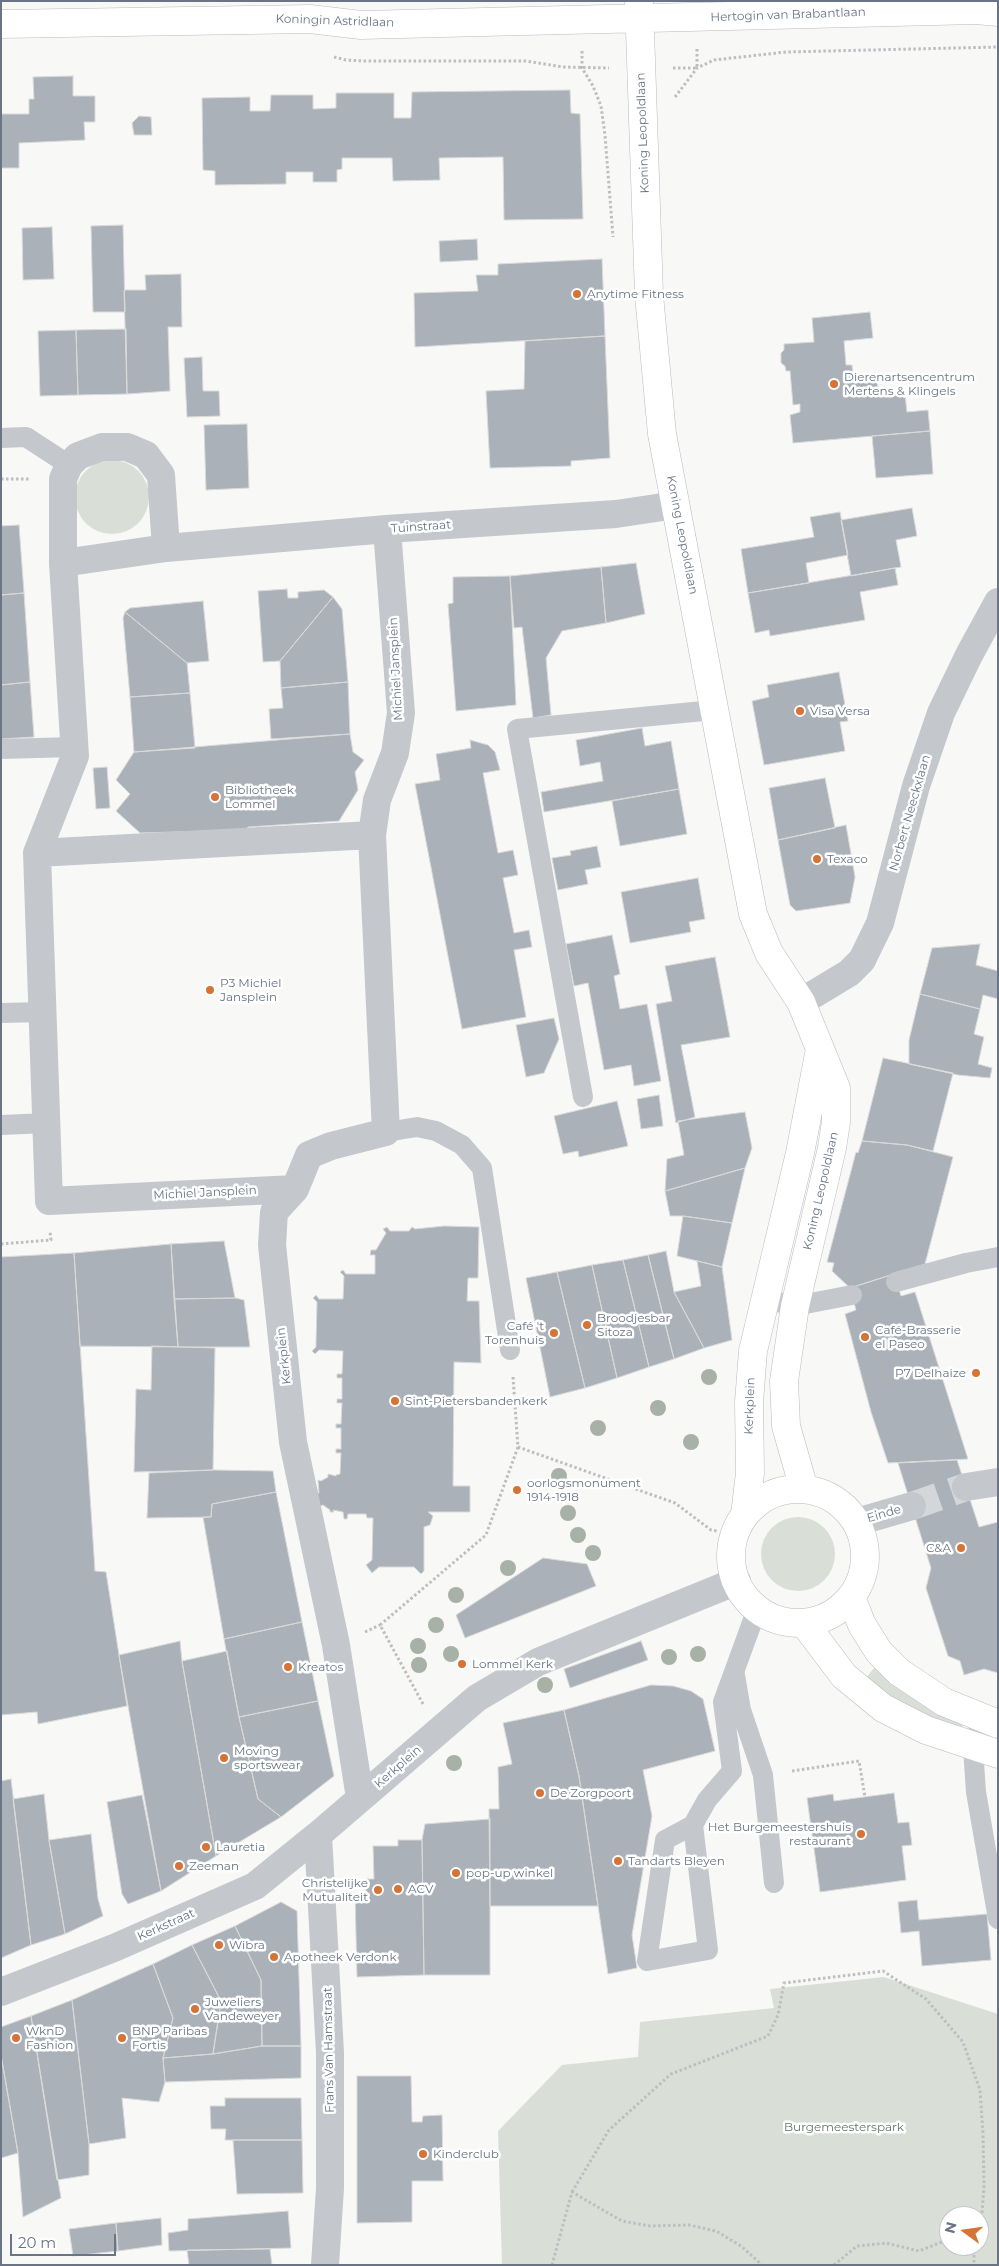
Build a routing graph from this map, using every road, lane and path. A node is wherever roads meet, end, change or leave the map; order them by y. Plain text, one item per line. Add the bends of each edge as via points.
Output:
1 (639, 10) edge
2 (998, 12) edge
3 (1, 24) edge
4 (998, 47) edge
5 (697, 68) dead end
6 (1, 438) edge
7 (69, 465) junction
8 (676, 505) junction
9 (387, 530) junction
10 (166, 548) junction
11 (63, 563) junction
12 (998, 602) edge
13 (714, 710) junction
14 (74, 747) junction
15 (1, 749) edge
16 (372, 835) junction
17 (37, 853) junction
18 (801, 1002) junction
19 (43, 1012) junction
20 (1, 1013) edge
21 (820, 1048) junction
22 (583, 1096) dead end
23 (46, 1123) junction
24 (1, 1125) edge
25 (386, 1132) junction
26 (295, 1189) junction
27 (998, 1257) edge
28 (896, 1282) dead end
29 (852, 1295) dead end
30 (764, 1299) junction
31 (795, 1306) junction
32 (510, 1350) joint
33 (518, 1447) junction
34 (998, 1482) edge
35 (966, 1487) tunnel mouth
36 (804, 1489) junction
37 (912, 1506) tunnel mouth
38 (857, 1522) junction
39 (740, 1525) junction
40 (736, 1581) junction
41 (851, 1598) junction
42 (757, 1609) junction
43 (804, 1623) junction
44 (735, 1673) junction
45 (989, 1721) edge
46 (440, 1730) junction
47 (986, 1751) edge
48 (763, 1775) junction
49 (865, 1797) dead end
50 (360, 1798) junction
51 (693, 1825) junction
52 (318, 1835) junction
53 (774, 1883) dead end
54 (998, 1919) edge
55 (1, 1992) edge
56 (572, 2192) junction
57 (983, 2206) edge
58 (939, 2243) edge
59 (324, 2265) edge
60 (552, 2265) edge
61 (762, 2265) edge
62 (834, 2265) edge

1 - 2 main road, Hertogin van Brabantlaan
1 - 3 main road, Koningin Astridlaan via 361,25 310,19
1 - 8 main road, Koning Leopoldlaan via 649,296 662,434
4 - 5 path via 786,52 714,60
6 - 7 lane via 26,437
7 - 10 street via 78,456 102,447 127,447 146,455 161,475
7 - 11 street via 63,479
8 - 9 street, Tuinstraat via 616,514
8 - 13 main road, Koning Leopoldlaan
9 - 10 street, Tuinstraat
9 - 16 street, Michiel Jansplein via 401,713 395,753 377,800
10 - 11 street, Tuinstraat
11 - 14 street, Michiel Jansplein
12 - 18 street, Norbert Neeckxlaan via 941,712 916,786 880,923 862,960 849,973
13 - 18 main road, Koning Leopoldlaan via 753,914 769,953
13 - 22 lane via 517,729
14 - 15 lane
14 - 17 street, Michiel Jansplein via 75,756
16 - 17 street
16 - 25 street, Michiel Jansplein
17 - 19 street, Michiel Jansplein
18 - 21 main road, Koning Leopoldlaan
19 - 20 lane
19 - 23 street, Michiel Jansplein
21 - 30 main road via 800,1153
21 - 31 main road, Koning Leopoldlaan via 836,1088 836,1122
23 - 24 lane
23 - 26 street, Michiel Jansplein via 49,1202
25 - 26 street via 309,1155
25 - 32 lane via 418,1126 436,1131 462,1145 482,1168
26 - 50 street, Kerkplein via 274,1212 272,1245 293,1442 336,1645
27 - 28 lane
29 - 31 lane
30 - 31 lane
30 - 39 main road, Kerkplein via 752,1360 748,1402 750,1472
31 - 36 main road via 784,1381 786,1426
32 - 33 path
33 - 39 path via 675,1503 711,1530
33 - 46 path via 486,1536 380,1625
34 - 35 street
36 - 38 main road, Kerkplein via 825,1494 843,1506
36 - 39 main road, Kerkplein via 782,1490 762,1500
37 - 38 street, Einde
38 - 41 main road, Kerkplein via 865,1547 863,1574
39 - 40 main road, Kerkplein via 732,1557
40 - 42 main road, Kerkplein
40 - 46 street, Kerkplein via 538,1662 477,1698
41 - 43 main road, Kerkplein via 830,1615
41 - 45 main road via 862,1625 879,1652 900,1672 944,1702
42 - 43 main road, Kerkplein via 787,1622
42 - 44 lane
43 - 47 main road via 844,1676 883,1708 926,1730
44 - 48 lane via 741,1710
44 - 51 lane via 724,1702 732,1772 707,1800
45 - 47 lane
46 - 50 street, Kerkplein
47 - 54 lane via 976,1792
48 - 49 path via 859,1761
48 - 53 lane
50 - 52 street, Kerkplein
51 - 51 lane via 708,1950 647,1960 665,1840
52 - 55 street, Kerkstraat via 256,1886 114,1948
52 - 59 street, Frans Van Hamstraat via 330,2053 330,2188
56 - 57 path via 609,2130 671,2074 768,2036 778,2015 784,1983 882,1971 926,1999 963,2042 980,2090
56 - 60 path
56 - 61 path via 622,2221 650,2226 689,2225 716,2231 741,2246
58 - 62 path via 919,2251 886,2243 856,2246

